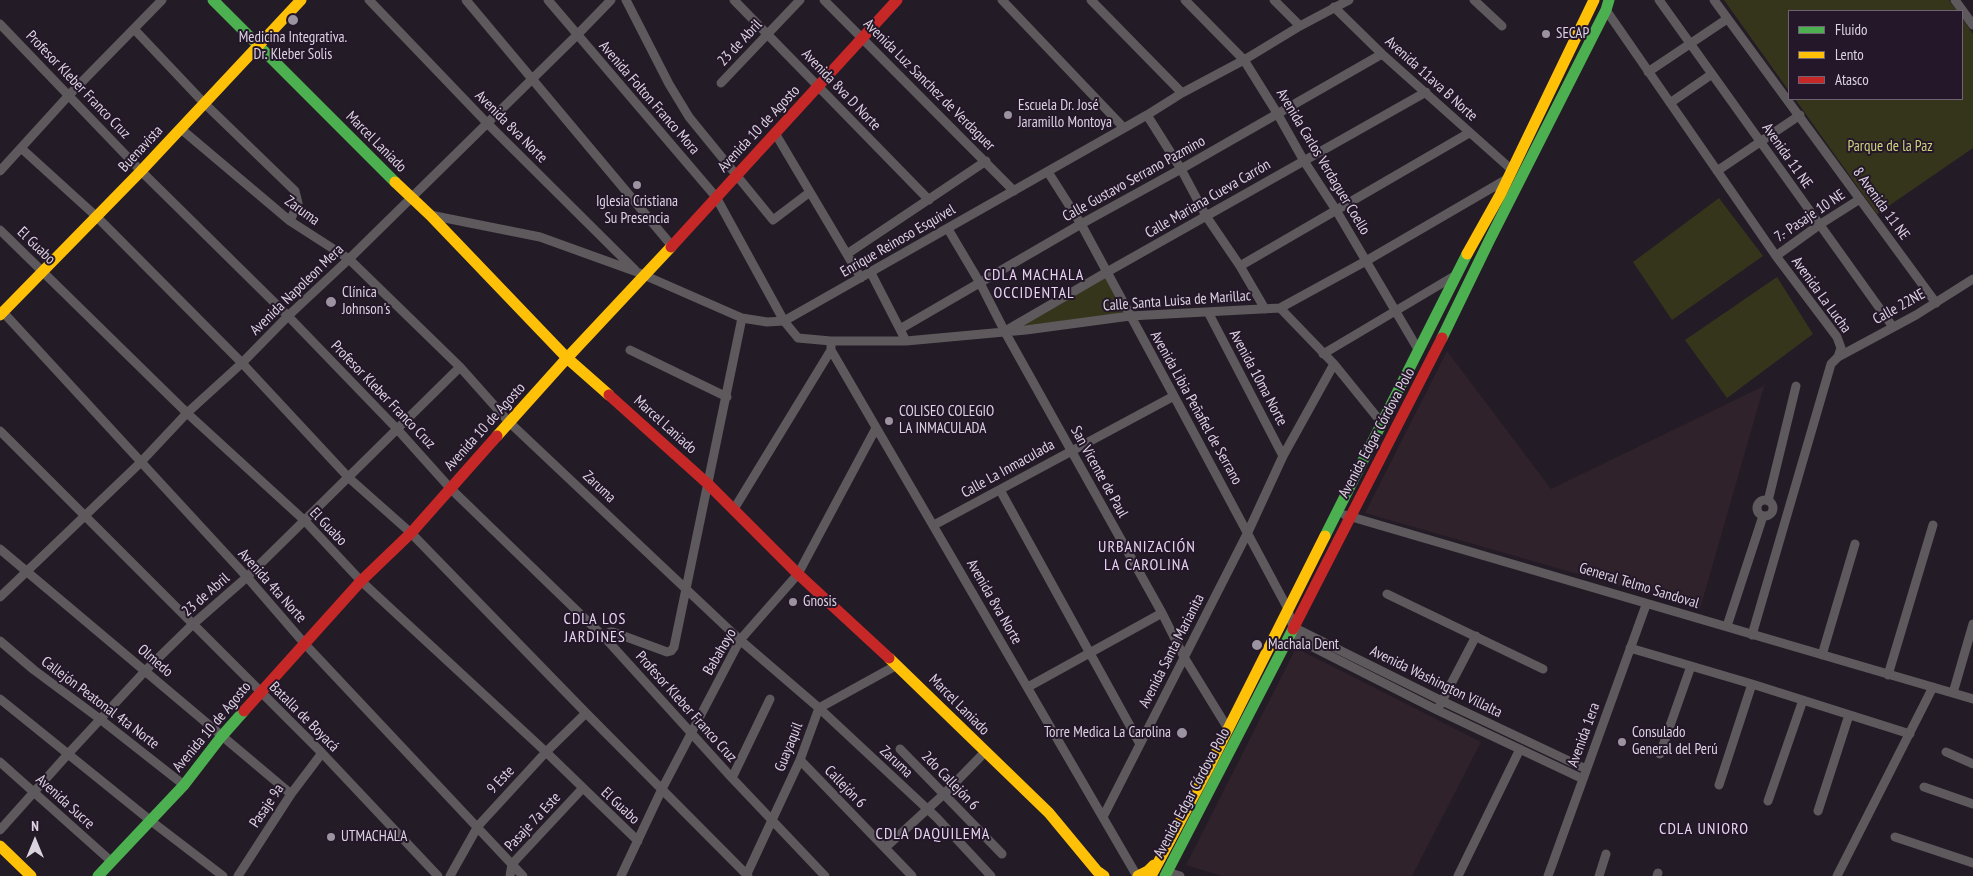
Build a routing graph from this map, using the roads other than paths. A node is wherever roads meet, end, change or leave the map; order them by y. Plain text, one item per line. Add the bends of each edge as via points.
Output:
1 (162, 0) edge
2 (214, 0) edge
3 (301, 0) edge
4 (369, 0) edge
5 (466, 0) edge
6 (548, 0) edge
7 (611, 0) edge
8 (626, 0) edge
9 (734, 0) edge
10 (800, 0) edge
11 (824, 0) edge
12 (897, 0) edge
13 (1002, 0) edge
14 (1091, 0) edge
15 (1186, 0) edge
16 (1274, 0) edge
17 (1349, 0) edge
18 (1474, 0) edge
19 (1594, 0) edge
20 (1659, 0) edge
21 (1714, 0) edge
22 (1607, 5) edge
23 (1334, 7) junction
24 (1963, 11) edge
25 (1727, 19) junction
26 (0, 24) edge
27 (1973, 25) edge
28 (1300, 26) junction
29 (1502, 26) dead end
30 (134, 29) junction
31 (767, 34) junction
32 (577, 35) junction
33 (863, 38) junction
34 (1690, 43) junction
35 (258, 46) junction
36 (1382, 54) junction
37 (1244, 60) junction
38 (1648, 72) junction
39 (1712, 74) junction
40 (532, 79) junction
41 (722, 83) dead end
42 (818, 87) junction
43 (1426, 92) junction
44 (1182, 93) junction
45 (70, 94) junction
46 (1788, 99) edge
47 (1789, 100) edge
48 (204, 103) junction
49 (1670, 103) junction
50 (1277, 113) junction
51 (1147, 115) junction
52 (1800, 115) junction
53 (488, 123) junction
54 (1124, 128) junction
55 (180, 129) junction
56 (775, 133) junction
57 (1469, 133) junction
58 (1760, 142) junction
59 (21, 148) junction
60 (986, 161) junction
61 (1304, 161) junction
62 (1181, 170) junction
63 (0, 171) edge
64 (142, 171) junction
65 (1717, 171) junction
66 (1048, 172) junction
67 (1510, 174) junction
68 (736, 175) junction
69 (1014, 191) junction
70 (810, 192) junction
71 (716, 197) junction
72 (411, 198) junction
73 (1860, 199) junction
74 (929, 200) junction
75 (1336, 210) junction
76 (430, 214) junction
77 (1206, 216) junction
78 (97, 217) junction
79 (290, 221) junction
80 (1081, 224) junction
81 (1819, 225) junction
82 (948, 229) junction
83 (0, 230) edge
84 (672, 246) junction
85 (847, 254) junction
86 (1776, 256) junction
87 (349, 259) junction
88 (1366, 261) junction
89 (1240, 266) junction
90 (42, 271) junction
91 (1107, 272) junction
92 (871, 273) junction
93 (641, 274) junction
94 (1456, 275) junction
95 (861, 278) junction
96 (1973, 279) edge
97 (980, 283) junction
98 (1936, 303) junction
99 (1280, 308) junction
100 (1265, 309) junction
101 (1396, 311) junction
102 (1208, 312) junction
103 (1, 313) edge
104 (288, 316) junction
105 (1130, 316) junction
106 (742, 318) junction
107 (784, 321) junction
108 (1893, 327) junction
109 (900, 329) junction
110 (1005, 332) junction
111 (831, 341) junction
112 (906, 341) junction
113 (630, 350) dead end
114 (830, 350) junction
115 (1419, 352) junction
116 (1323, 354) junction
117 (1838, 357) junction
118 (568, 358) junction
119 (242, 363) junction
120 (1334, 364) junction
121 (460, 367) junction
122 (1796, 386) dead end
123 (1174, 396) junction
124 (727, 397) junction
125 (187, 413) junction
126 (509, 422) junction
127 (1381, 422) junction
128 (876, 428) junction
129 (398, 430) junction
130 (0, 431) edge
131 (1072, 450) junction
132 (1283, 456) junction
133 (140, 463) junction
134 (349, 478) junction
135 (708, 484) junction
136 (450, 488) junction
137 (1000, 490) junction
138 (734, 509) junction
139 (1336, 513) junction
140 (1350, 516) junction
141 (84, 517) junction
142 (305, 521) junction
143 (934, 525) junction
144 (1932, 526) dead end
145 (411, 532) junction
146 (1248, 532) junction
147 (1855, 544) dead end
148 (0, 549) edge
149 (26, 572) junction
150 (798, 574) junction
151 (247, 578) junction
152 (361, 581) junction
153 (686, 588) junction
154 (1387, 594) dead end
155 (0, 597) edge
156 (1646, 604) junction
157 (1287, 607) junction
158 (1162, 612) junction
159 (1973, 624) edge
160 (192, 625) junction
161 (1727, 626) junction
162 (1291, 631) junction
163 (1752, 635) junction
164 (1476, 636) junction
165 (606, 639) junction
166 (740, 640) junction
167 (0, 641) edge
168 (304, 643) junction
169 (1630, 648) junction
170 (1090, 653) junction
171 (1822, 655) junction
172 (1184, 657) junction
173 (897, 665) junction
174 (1691, 666) junction
175 (1543, 669) dead end
176 (146, 670) junction
177 (1888, 674) junction
178 (1752, 684) junction
179 (1028, 687) junction
180 (1933, 688) junction
181 (261, 692) junction
182 (1953, 693) junction
183 (770, 699) dead end
184 (1973, 699) edge
185 (0, 700) edge
186 (1803, 700) junction
187 (1442, 701) junction
188 (819, 708) junction
189 (1437, 710) junction
190 (586, 713) junction
191 (1849, 715) junction
192 (100, 719) junction
193 (1227, 728) junction
194 (691, 733) junction
195 (1910, 734) junction
196 (221, 737) junction
197 (1140, 744) junction
198 (900, 749) dead end
199 (1520, 749) junction
200 (546, 752) junction
201 (985, 752) junction
202 (1946, 752) dead end
203 (322, 753) junction
204 (68, 754) junction
205 (1660, 754) dead end
206 (800, 760) junction
207 (0, 762) edge
208 (1973, 764) edge
209 (1586, 769) junction
210 (732, 778) junction
211 (1583, 779) junction
212 (1719, 784) dead end
213 (184, 785) junction
214 (1924, 787) dead end
215 (582, 789) junction
216 (662, 789) junction
217 (34, 793) junction
218 (291, 794) junction
219 (944, 794) junction
220 (1768, 801) dead end
221 (1973, 804) edge
222 (927, 810) junction
223 (1818, 811) dead end
224 (1103, 817) junction
225 (771, 820) junction
226 (151, 821) junction
227 (478, 826) junction
228 (0, 830) edge
229 (1895, 837) dead end
230 (638, 841) junction
231 (0, 846) edge
232 (885, 848) junction
233 (1002, 854) dead end
234 (1606, 854) dead end
235 (1160, 858) junction
236 (112, 862) junction
237 (1973, 863) edge
238 (512, 864) junction
239 (1101, 873) edge
240 (907, 874) edge
241 (1166, 874) edge
242 (747, 875) edge
243 (31, 876) edge
244 (98, 876) edge
245 (223, 876) edge
246 (238, 876) edge
247 (438, 876) edge
248 (450, 876) edge
249 (510, 876) edge
250 (523, 876) edge
251 (621, 876) edge
252 (825, 876) edge
253 (991, 876) edge
254 (1116, 876) edge
255 (1137, 876) edge
256 (1151, 876) edge
257 (1180, 876) edge
258 (1458, 876) edge
259 (1548, 876) edge
260 (1599, 876) edge
261 (1837, 876) edge

1 - 30 street
2 - 35 street, Marcel Laniado
3 - 35 street, Buenavista
4 - 53 street, Avenida 8va Norte
5 - 40 street
6 - 32 street, Avenida Folton Franco Mora
7 - 32 street, Avenida Napoleon Mera
8 - 68 street via 689,116
9 - 31 street, Avenida 8va D Norte
10 - 31 street, 23 de Abril
11 - 33 street, Avenida Luz Sanchez de Verdaguer
12 - 33 street, Avenida 10 de Agosto
13 - 54 street
14 - 44 street
15 - 37 street, Avenida Carlos Verdaguer Coello
16 - 28 street
17 - 23 street, Enrique Reinoso Esquivel
18 - 29 street
19 - 67 street, Avenida Edgar Córdova Polo
20 - 34 street, Avenida 11 NE
21 - 25 street, 8 Avenida 11 NE
22 - 38 street, Avenida La Lucha
22 - 140 street, Avenida Edgar Córdova Polo via 1428,368
23 - 28 street, Enrique Reinoso Esquivel
23 - 36 street, Avenida 11ava B Norte
24 - 27 street
25 - 34 street
25 - 46 street, 8 Avenida 11 NE
26 - 45 street, Profesor Kleber Franco Cruz
28 - 37 street, Enrique Reinoso Esquivel
30 - 45 street
30 - 48 street
31 - 41 street, 23 de Abril
31 - 42 street, Avenida 8va D Norte
32 - 40 street, Avenida Napoleon Mera
32 - 71 street, Avenida Folton Franco Mora
33 - 42 street, Avenida 10 de Agosto
33 - 60 street, Avenida Luz Sanchez de Verdaguer
34 - 38 street
34 - 39 street, Avenida 11 NE
35 - 48 street, Buenavista
35 - 72 street, Marcel Laniado
36 - 43 street, Avenida 11ava B Norte
36 - 50 street, Calle Gustavo Serrano Pazmino
37 - 44 street, Enrique Reinoso Esquivel
37 - 50 street, Avenida Carlos Verdaguer Coello
38 - 49 street, Avenida La Lucha
39 - 49 street
39 - 58 street, Avenida 11 NE
40 - 53 street, Avenida Napoleon Mera
40 - 84 street
42 - 56 street, Avenida 10 de Agosto
42 - 74 street, Avenida 8va D Norte
43 - 57 street, Avenida 11ava B Norte
43 - 61 street, Calle Mariana Cueva Carrón
44 - 51 street, Enrique Reinoso Esquivel
45 - 59 street
45 - 64 street, Profesor Kleber Franco Cruz
47 - 52 street, 8 Avenida 11 NE
48 - 55 street, Buenavista
48 - 79 street via 295,191 298,203
49 - 65 street, Avenida La Lucha
50 - 61 street, Avenida Carlos Verdaguer Coello
50 - 62 street, Calle Gustavo Serrano Pazmino
51 - 54 street, Enrique Reinoso Esquivel
51 - 62 street
52 - 58 street
52 - 73 street, 8 Avenida 11 NE
53 - 72 street, Avenida Napoleon Mera
53 - 93 street, Avenida 8va Norte
54 - 66 street, Enrique Reinoso Esquivel
55 - 64 street, Buenavista
55 - 79 street, Zaruma
56 - 68 street, Avenida 10 de Agosto
56 - 70 street
57 - 67 street, Avenida 11ava B Norte
57 - 75 street
58 - 65 street
58 - 81 street, Avenida 11 NE
59 - 63 street
59 - 78 street
60 - 69 street, Avenida Luz Sanchez de Verdaguer
60 - 74 street
61 - 75 street, Avenida Carlos Verdaguer Coello
61 - 77 street, Calle Mariana Cueva Carrón
62 - 77 street
62 - 80 street, Calle Gustavo Serrano Pazmino
64 - 78 street, Buenavista
64 - 104 street, Profesor Kleber Franco Cruz
65 - 86 street, Avenida La Lucha
66 - 69 street, Enrique Reinoso Esquivel
66 - 80 street, Avenida Libia Peñafiel de Serrano
67 - 88 street
67 - 94 street, Avenida Edgar Córdova Polo
68 - 70 street via 772,220
68 - 71 street, Avenida 10 de Agosto
69 - 82 street, Enrique Reinoso Esquivel
70 - 85 street
71 - 84 street, Avenida 10 de Agosto
71 - 107 street, Avenida Folton Franco Mora
72 - 76 street, Marcel Laniado
72 - 87 street, Avenida Napoleon Mera
73 - 81 street, 7.- Pasaje 10 NE
73 - 98 street, 8 Avenida 11 NE
74 - 85 street
75 - 88 street, Avenida Carlos Verdaguer Coello
75 - 89 street
76 - 93 street, Enrique Reinoso Esquivel via 540,237
76 - 118 street, Marcel Laniado
77 - 89 street
77 - 91 street, Calle Mariana Cueva Carrón
78 - 90 street, Buenavista
78 - 119 street
79 - 87 street, Zaruma
80 - 91 street, Avenida Libia Peñafiel de Serrano
80 - 97 street, Calle Gustavo Serrano Pazmino
81 - 86 street, 7.- Pasaje 10 NE
81 - 108 street, Avenida 11 NE
82 - 92 street, Enrique Reinoso Esquivel
82 - 97 street, San Vicente de Paul
83 - 90 street, El Guabo
84 - 93 street, Avenida 10 de Agosto
85 - 95 street
86 - 117 street, Avenida La Lucha via 1836,337 1841,348
87 - 104 street, Avenida Napoleon Mera
87 - 121 street, Zaruma
88 - 99 street
88 - 101 street, Avenida Carlos Verdaguer Coello
89 - 100 street
90 - 103 street, Buenavista
90 - 125 street, El Guabo
91 - 105 street, Avenida Libia Peñafiel de Serrano
91 - 110 street, Calle Mariana Cueva Carrón
92 - 95 street, Enrique Reinoso Esquivel
92 - 109 street
93 - 106 street, Enrique Reinoso Esquivel
93 - 118 street, Avenida 10 de Agosto
94 - 101 street
94 - 115 street, Avenida Edgar Córdova Polo
95 - 107 street, Enrique Reinoso Esquivel
96 - 98 street, Calle 22NE
97 - 109 street, Calle Gustavo Serrano Pazmino
97 - 110 street, San Vicente de Paul
98 - 108 street, Calle 22NE
99 - 100 street, Calle Santa Luisa de Marillac
99 - 116 street
100 - 102 street, Calle Santa Luisa de Marillac
101 - 115 street, Avenida Carlos Verdaguer Coello
101 - 116 street
102 - 105 street, Calle Santa Luisa de Marillac
102 - 132 street, Avenida 10ma Norte
103 - 133 street, Avenida 4ta Norte
104 - 119 street, Avenida Napoleon Mera
104 - 129 street, Profesor Kleber Franco Cruz
105 - 110 street, Calle Santa Luisa de Marillac
105 - 123 street, Avenida Libia Peñafiel de Serrano
106 - 107 street, Enrique Reinoso Esquivel
106 - 124 street
107 - 111 street, Calle Santa Luisa de Marillac via 798,338
108 - 117 street, Calle 22NE
109 - 112 street
110 - 112 street, Calle Santa Luisa de Marillac
110 - 131 street, San Vicente de Paul
111 - 112 street, Calle Santa Luisa de Marillac
111 - 114 street
113 - 124 street
114 - 128 street, Avenida 8va Norte
114 - 138 street
115 - 127 street, Avenida Edgar Córdova Polo
116 - 120 street
117 - 163 street, Avenida La Lucha via 1831,364
118 - 126 street, Avenida 10 de Agosto
118 - 135 street, Marcel Laniado
119 - 125 street, Avenida Napoleon Mera
119 - 134 street
120 - 127 street
120 - 132 street, Avenida Santa Marianita
121 - 126 street, Zaruma
121 - 129 street, 23 de Abril
122 - 161 street via 1768,501 1773,511 1769,516 1763,516
123 - 131 street, Calle La Inmaculada
123 - 146 street, Avenida Libia Peñafiel de Serrano
124 - 135 street
125 - 133 street, Avenida Napoleon Mera
125 - 142 street, El Guabo
126 - 136 street, Avenida 10 de Agosto
126 - 153 street, Zaruma
127 - 139 street, Avenida Edgar Córdova Polo
128 - 143 street, Avenida 8va Norte
128 - 150 street, Babahoyo
129 - 134 street, 23 de Abril
129 - 136 street, Profesor Kleber Franco Cruz
130 - 141 street, Batalla de Boyacá
131 - 137 street, Calle La Inmaculada
131 - 158 street, San Vicente de Paul
132 - 146 street, Avenida Santa Marianita
133 - 141 street, Avenida Napoleon Mera
133 - 151 street, Avenida 4ta Norte
134 - 142 street, 23 de Abril
134 - 145 street
135 - 138 street, Marcel Laniado
135 - 153 street
136 - 145 street, Avenida 10 de Agosto
136 - 165 street, Profesor Kleber Franco Cruz
137 - 143 street, Calle La Inmaculada
137 - 170 street
138 - 150 street, Marcel Laniado
139 - 140 street, General Telmo Sandoval
139 - 157 street, Avenida Edgar Córdova Polo
140 - 156 street, General Telmo Sandoval
140 - 162 street, Avenida Edgar Córdova Polo
141 - 149 street, Avenida Napoleon Mera
141 - 160 street, Batalla de Boyacá
142 - 151 street, 23 de Abril
142 - 152 street, El Guabo
143 - 179 street, Avenida 8va Norte
144 - 177 street
145 - 152 street, Avenida 10 de Agosto
145 - 190 street
146 - 157 street, Avenida Libia Peñafiel de Serrano
146 - 172 street, Avenida Santa Marianita
147 - 171 street
148 - 149 street, Olmedo
149 - 155 street, Avenida Napoleon Mera
149 - 176 street, Olmedo
150 - 166 street, Babahoyo
150 - 173 street, Marcel Laniado
151 - 160 street, 23 de Abril
151 - 168 street, Avenida 4ta Norte
152 - 168 street, Avenida 10 de Agosto
152 - 200 street, El Guabo
153 - 165 street via 671,651 666,652 613,632
153 - 166 street, Zaruma
154 - 164 street
156 - 161 street, General Telmo Sandoval
156 - 169 street, Avenida 1era
157 - 162 street
157 - 193 street, Avenida Edgar Córdova Polo
158 - 170 street
158 - 172 street, San Vicente de Paul
159 - 182 street
160 - 176 street, 23 de Abril
160 - 181 street, Batalla de Boyacá
161 - 163 street, General Telmo Sandoval
162 - 187 street, Avenida Washington Villalta
162 - 189 street, Avenida Washington Villalta
162 - 241 street, Avenida Edgar Córdova Polo
163 - 171 street, General Telmo Sandoval
164 - 175 street
164 - 187 street
165 - 194 street, Profesor Kleber Franco Cruz
166 - 188 street, Zaruma
166 - 194 street, Babahoyo
167 - 192 street, Callejón Peatonal 4ta Norte
168 - 181 street, Avenida 10 de Agosto
168 - 227 street, Avenida 4ta Norte
169 - 174 street
169 - 209 street, Avenida 1era
170 - 179 street
170 - 197 street
171 - 177 street, General Telmo Sandoval
172 - 193 street, San Vicente de Paul
172 - 197 street, Avenida Santa Marianita
173 - 188 street, Guayaquil
173 - 201 street, Marcel Laniado
174 - 178 street
174 - 205 street
176 - 192 street, 23 de Abril
176 - 196 street, Olmedo
177 - 180 street, General Telmo Sandoval
178 - 186 street
178 - 212 street
179 - 224 street, Avenida 8va Norte
180 - 182 street, General Telmo Sandoval
180 - 195 street
181 - 196 street, Avenida 10 de Agosto
181 - 203 street, Batalla de Boyacá
182 - 184 street, General Telmo Sandoval
183 - 210 street
185 - 204 street
186 - 191 street
186 - 220 street
187 - 189 street
187 - 209 street, Avenida Washington Villalta
188 - 206 street, Guayaquil
188 - 222 street, Zaruma
189 - 199 street, Avenida Washington Villalta
190 - 200 street, 9 Este
190 - 216 street
191 - 195 street
191 - 223 street
192 - 204 street, 23 de Abril
192 - 213 street, Callejón Peatonal 4ta Norte
193 - 235 street, Avenida Edgar Córdova Polo
194 - 210 street, Profesor Kleber Franco Cruz
194 - 216 street, Babahoyo
195 - 261 street
196 - 213 street, Avenida 10 de Agosto
196 - 218 street, Olmedo
197 - 224 street, Avenida Santa Marianita
198 - 219 street, 2do Callejón 6
199 - 211 street, Avenida Washington Villalta
199 - 258 street
200 - 215 street, El Guabo
200 - 227 street, 9 Este
201 - 219 street
201 - 239 street, Marcel Laniado via 1049,813
202 - 208 street
203 - 218 street, Pasaje 9a
203 - 247 street, Batalla de Boyacá
204 - 217 street, 23 de Abril
204 - 226 street
206 - 225 street, Guayaquil
206 - 232 street, Callejón 6
207 - 217 street, Avenida Sucre
209 - 211 street, Avenida 1era
210 - 225 street, Profesor Kleber Franco Cruz
211 - 259 street, Avenida 1era
213 - 226 street, Avenida 10 de Agosto
214 - 221 street
215 - 230 street, El Guabo
215 - 238 street, Pasaje 7a Este
216 - 230 street, Babahoyo
216 - 242 street
217 - 228 street, 23 de Abril
217 - 236 street, Avenida Sucre
218 - 246 street, Pasaje 9a
219 - 222 street
219 - 233 street, 2do Callejón 6
222 - 232 street
222 - 253 street, Zaruma
224 - 255 street, Avenida 8va Norte
225 - 242 street, Guayaquil
225 - 252 street, Profesor Kleber Franco Cruz
226 - 236 street, Avenida 10 de Agosto
226 - 245 street
227 - 238 street, Avenida 4ta Norte
227 - 248 street, 9 Este
229 - 237 street
230 - 251 street, Babahoyo
231 - 243 street
232 - 240 street, Callejón 6
234 - 260 street
235 - 255 street via 1148,871
235 - 256 street, Avenida Edgar Córdova Polo
236 - 244 street, Avenida 10 de Agosto
238 - 249 street, Pasaje 7a Este
238 - 250 street, Avenida 4ta Norte
239 - 254 street, Marcel Laniado
241 - 257 street

